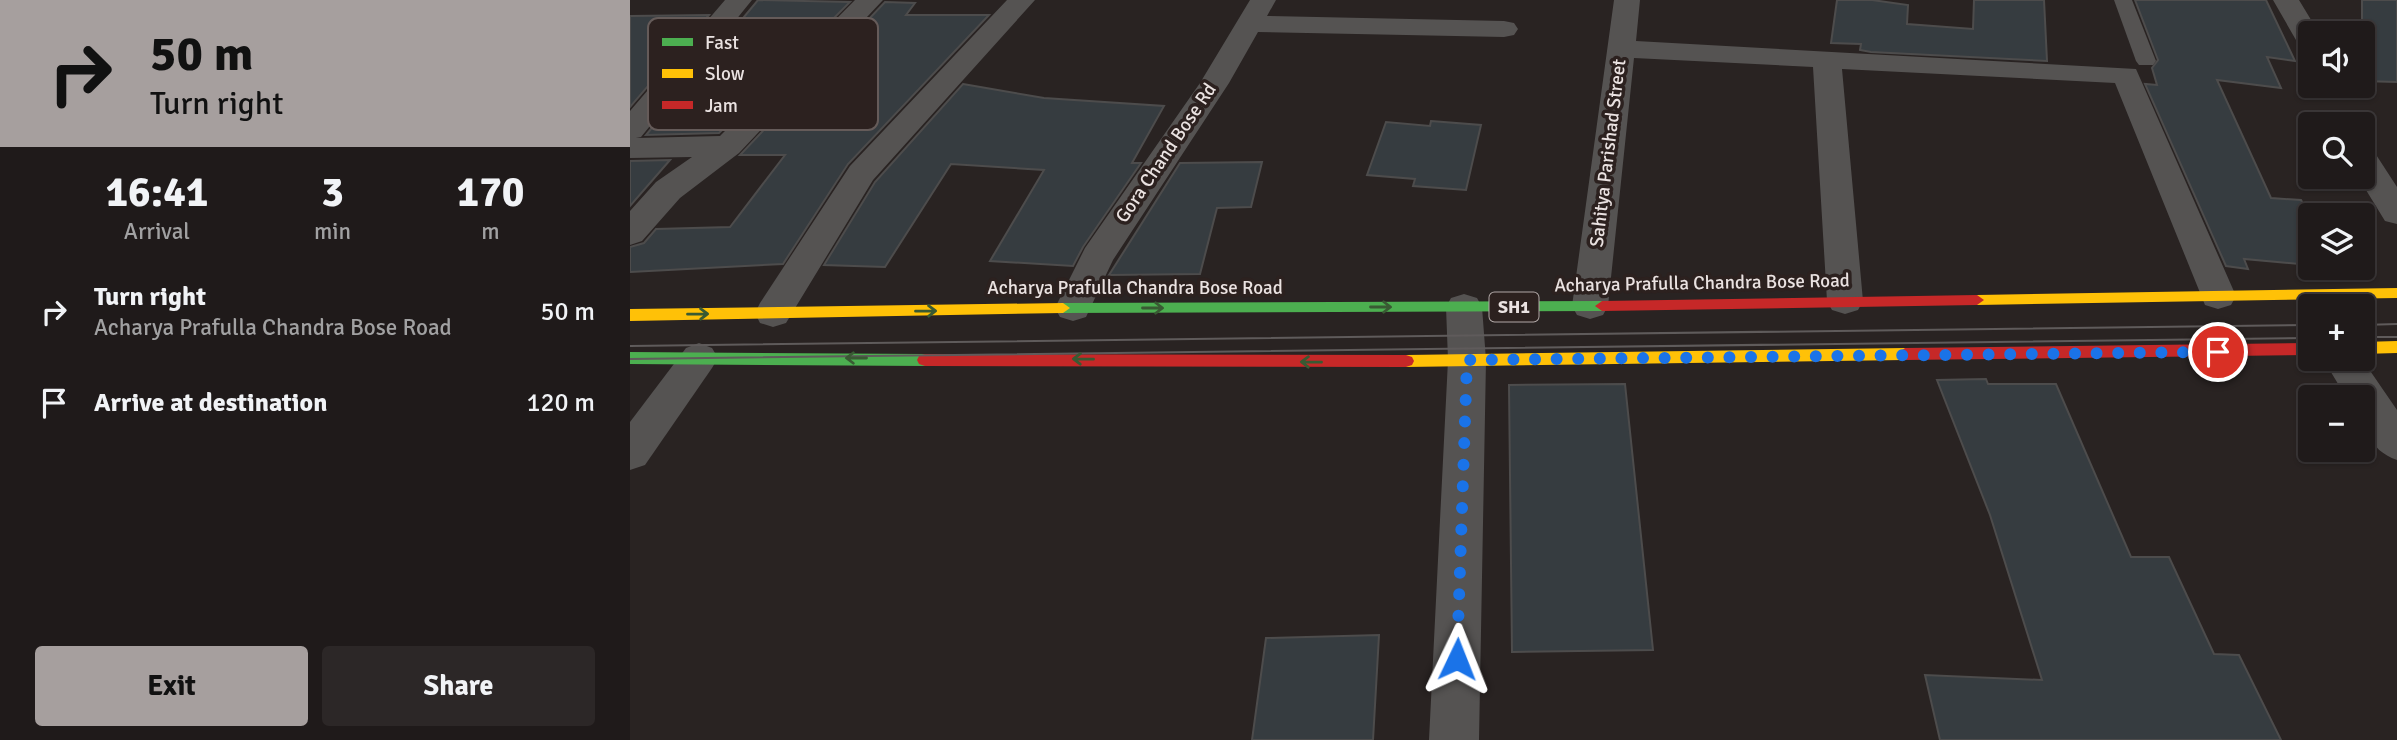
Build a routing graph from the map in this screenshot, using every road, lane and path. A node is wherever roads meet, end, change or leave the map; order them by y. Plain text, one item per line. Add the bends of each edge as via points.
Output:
1 (739, 0) edge
2 (870, 0) edge
3 (1022, 0) edge
4 (1627, 0) edge
5 (2123, 0) edge
6 (2286, 0) edge
7 (1256, 12) edge
8 (724, 18) edge
9 (852, 18) edge
10 (2298, 21) edge
11 (1504, 29) dead end
12 (1621, 49) junction
13 (1827, 60) junction
14 (2146, 61) dead end
15 (648, 109) edge
16 (630, 130) edge
17 (744, 130) edge
18 (728, 146) junction
19 (630, 148) edge
20 (2375, 177) edge
21 (2397, 212) edge
22 (630, 233) edge
23 (2397, 293) edge
24 (2218, 296) junction
25 (1845, 301) junction
26 (1590, 306) junction
27 (1464, 307) junction
28 (1073, 308) junction
29 (773, 313) junction
30 (630, 315) edge
31 (2397, 347) edge
32 (2375, 348) edge
33 (2298, 350) edge
34 (630, 358) edge
35 (699, 358) junction
36 (1467, 360) junction
37 (2350, 371) edge
38 (2397, 443) edge
39 (630, 453) edge
40 (1454, 740) edge

1 - 8 street
2 - 9 street
3 - 29 street via 861,173
4 - 12 street, Sahitya Parishad Street
5 - 14 lane
6 - 10 street
7 - 11 street
7 - 28 street, Gora Chand Bose Rd via 1097,257
12 - 13 street
12 - 26 street, Sahitya Parishad Street
13 - 24 street via 2126,75
13 - 25 street
15 - 16 street
17 - 18 street
18 - 19 street
18 - 22 street via 668,190
20 - 21 street
23 - 24 main road, Acharya Prafulla Chandra Bose Road / SH1
24 - 25 main road, Acharya Prafulla Chandra Bose Road / SH1
25 - 26 main road, Acharya Prafulla Chandra Bose Road / SH1
26 - 27 main road, Acharya Prafulla Chandra Bose Road / SH1
28 -> 27 main road, Acharya Prafulla Chandra Bose Road / SH1
27 - 36 street
29 -> 28 main road, Acharya Prafulla Chandra Bose Road / SH1
30 -> 29 main road, Acharya Prafulla Chandra Bose Road / SH1
31 - 32 main road
33 - 36 main road
34 - 35 main road
36 -> 35 main road
35 - 39 street
36 - 40 street
37 - 38 street

